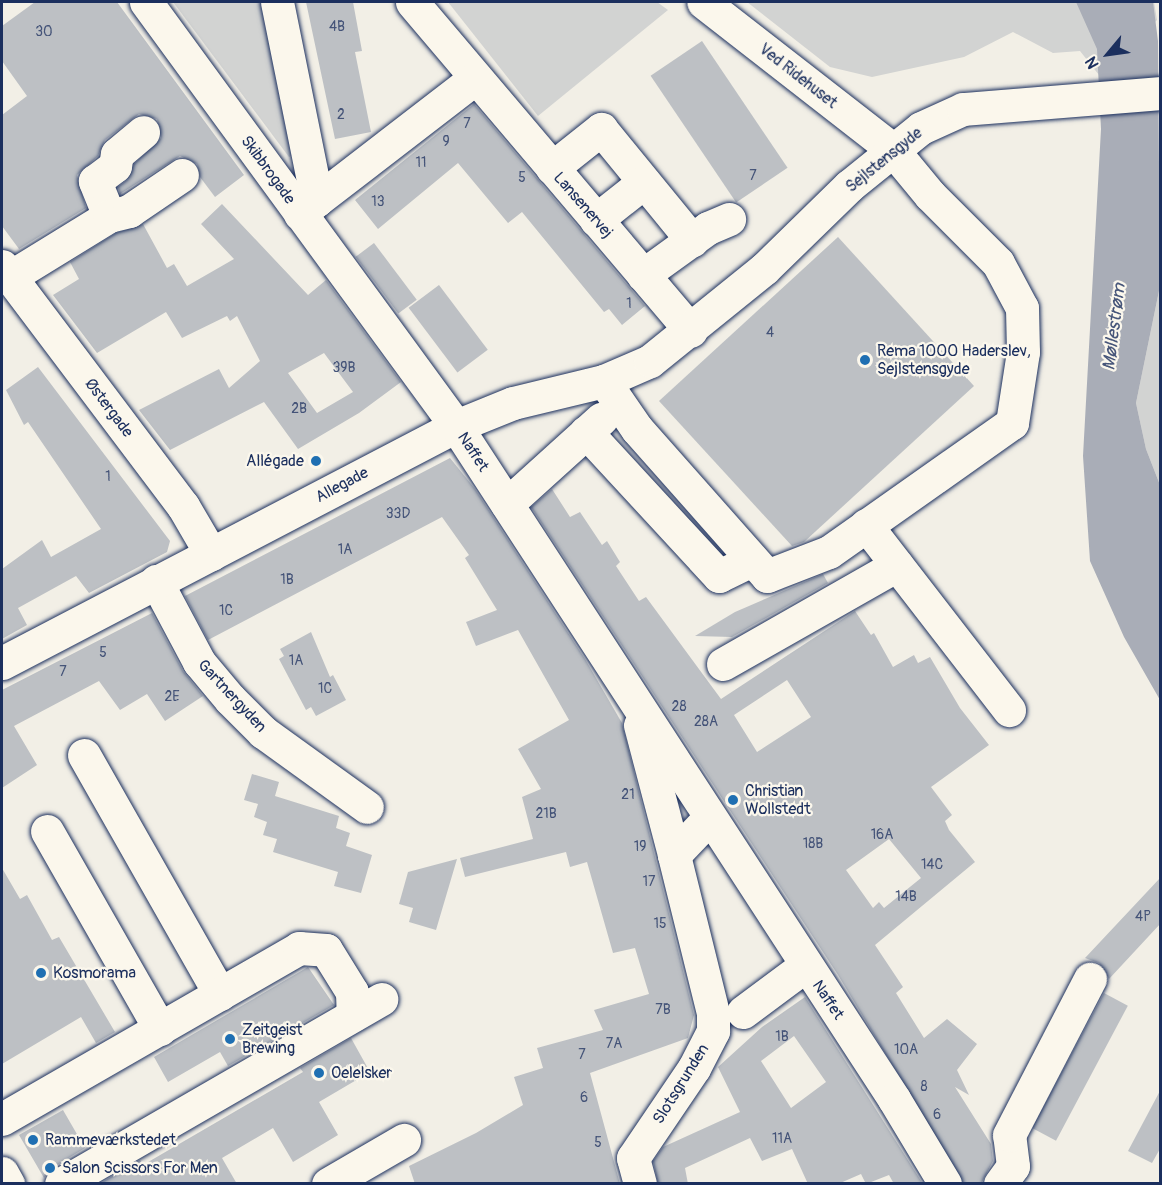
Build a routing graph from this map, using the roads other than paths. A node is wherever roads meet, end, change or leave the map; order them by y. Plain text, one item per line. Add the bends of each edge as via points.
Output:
1 (146, 2) edge
2 (277, 2) edge
3 (412, 2) edge
4 (703, 2) edge
5 (474, 79) junction
6 (1161, 93) edge
7 (143, 132) dead end
8 (892, 149) junction
9 (552, 168) junction
10 (182, 175) dead end
11 (644, 182) junction
12 (309, 207) junction
13 (109, 216) junction
14 (729, 219) dead end
15 (596, 220) junction
16 (692, 240) junction
17 (6, 271) edge
18 (643, 275) junction
19 (691, 331) junction
20 (612, 392) junction
21 (456, 426) junction
22 (586, 432) junction
23 (507, 504) junction
24 (866, 525) junction
25 (211, 554) junction
26 (752, 560) junction
27 (897, 566) junction
28 (156, 581) junction
29 (2, 663) edge
30 (723, 664) dead end
31 (633, 698) junction
32 (1009, 710) dead end
33 (84, 755) dead end
34 (367, 807) dead end
35 (710, 817) junction
36 (47, 831) dead end
37 (674, 855) junction
38 (694, 936) joint
39 (806, 966) junction
40 (1090, 979) dead end
41 (219, 994) junction
42 (382, 999) dead end
43 (743, 1012) dead end
44 (353, 1015) junction
45 (160, 1029) junction
46 (2, 1119) edge
47 (404, 1140) dead end
48 (637, 1171) edge
49 (2, 1173) edge
50 (8, 1184) edge
51 (61, 1184) edge
52 (328, 1184) edge
53 (945, 1184) edge
54 (1000, 1184) edge

1 - 12 street, Skibbrogade
2 - 12 street, Skibbrogade
3 - 5 street, Lansenervej
4 - 8 street, Ved Ridehuset
5 - 9 street, Lansenervej
5 - 12 street
6 - 8 street, Sejlstensgyde via 963,109 921,128
7 - 13 street via 117,154 115,166 95,181
8 - 19 street, Sejlstensgyde
8 - 24 street, Ved Ridehuset via 930,195 998,263 1022,308 1023,352 1012,423
9 - 11 street via 601,129
9 - 15 street, Lansenervej
10 - 13 street via 129,211
11 - 15 street
11 - 16 street
12 - 21 street, Naffet
13 - 17 street
14 - 16 street
15 - 18 street, Lansenervej
16 - 18 street
17 - 25 street, Østergade via 183,506
18 - 19 street, Lansenervej
19 - 20 street, Allegade
20 - 21 street, Allegade via 513,403
20 - 22 street
20 - 26 street via 637,429
21 - 23 street, Naffet
21 - 25 street, Allegade
22 - 23 street
22 - 26 street via 719,576
23 - 31 street, Naffet
24 - 26 street, Ved Ridehuset via 829,552 767,576
24 - 27 street
25 - 28 street, Allegade
27 - 30 street
27 - 32 street
28 - 29 street, Allegade
28 - 34 street, Gartnergyden via 199,662 231,699 263,732
31 - 35 street, Naffet
31 - 37 street, Naffet
33 - 41 street
35 - 37 street
35 - 39 street, Naffet
36 - 45 street
37 - 38 street, Naffet
38 - 48 street, Slotsgrunden via 713,1013 713,1031
39 - 43 street
39 - 53 street, Naffet via 894,1098
40 - 54 street via 1009,1135 1013,1166
41 - 44 street via 299,948 327,950 352,992
41 - 45 street
42 - 44 street
44 - 51 street
45 - 46 street
47 - 52 street
49 - 50 street

